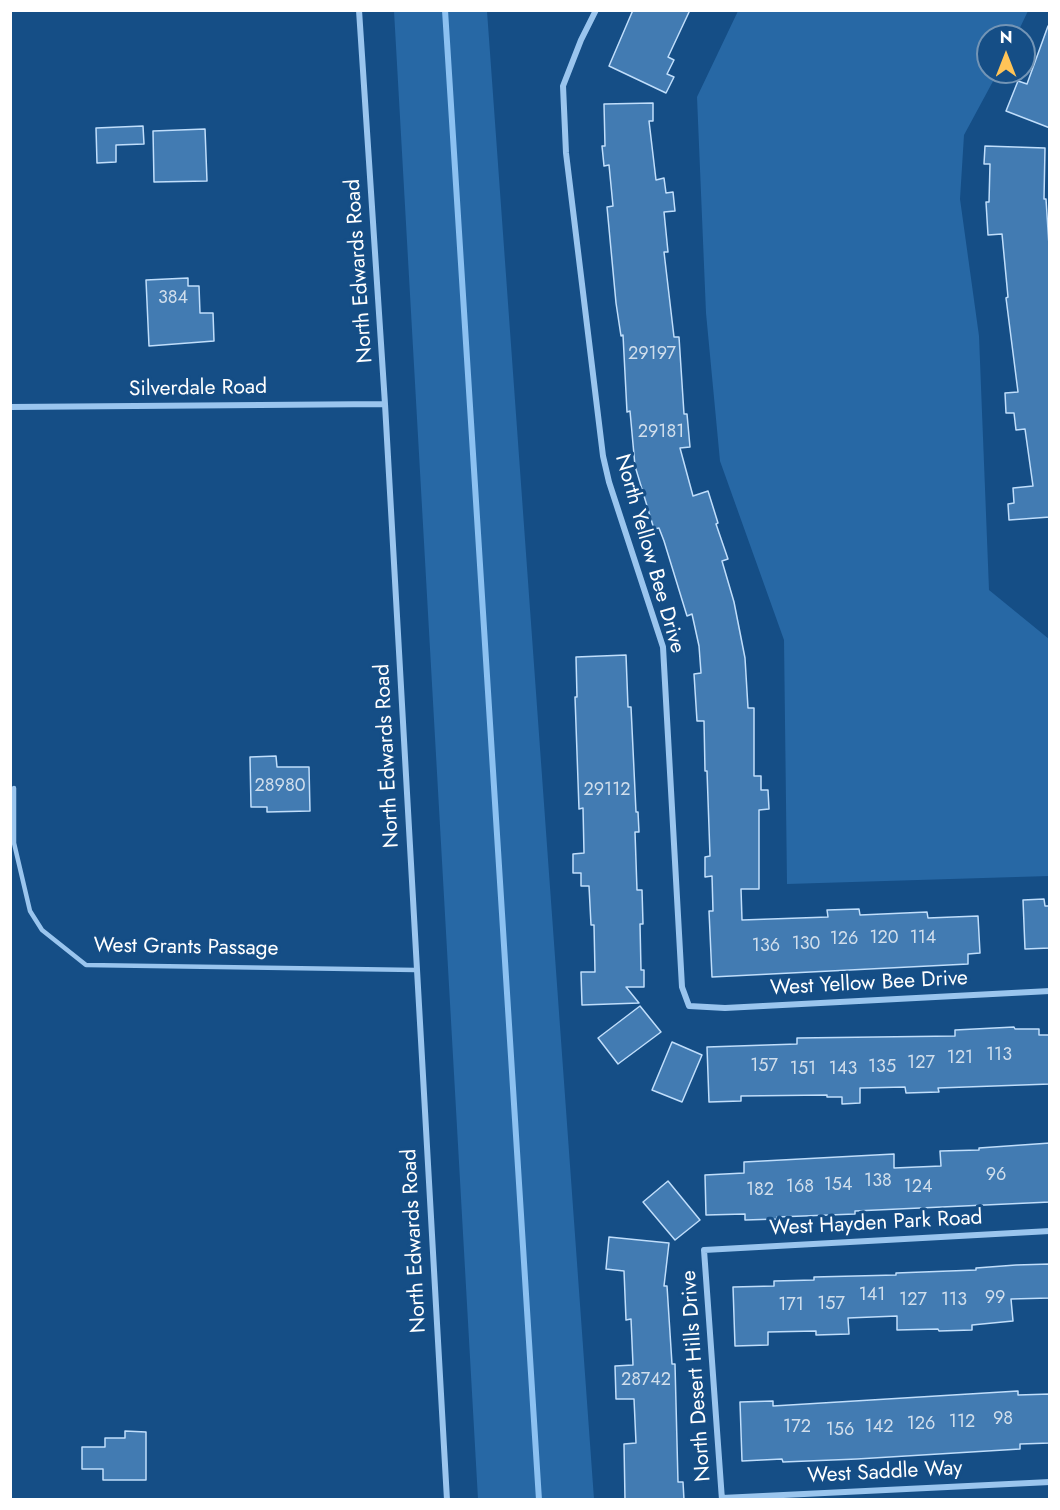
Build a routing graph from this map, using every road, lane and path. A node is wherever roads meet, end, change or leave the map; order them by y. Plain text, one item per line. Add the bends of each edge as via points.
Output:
1 (359, 10) edge
2 (596, 10) edge
3 (385, 404) junction
4 (10, 407) edge
5 (14, 788) dead end
6 (416, 970) junction
7 (1050, 991) edge
8 (689, 1006) joint
9 (1050, 1231) edge
10 (704, 1250) joint
11 (1050, 1482) edge
12 (722, 1499) edge
13 (447, 1500) edge

1 - 3 street, North Edwards Road
2 - 8 street, North Yellow Bee Drive via 563,86 566,153 603,456 663,647 682,987
3 - 4 street, Silverdale Road
3 - 6 street, North Edwards Road
5 - 6 lane, West Grants Passage via 14,843 30,911 42,930 86,965
6 - 13 street, North Edwards Road
7 - 8 street, West Yellow Bee Drive via 724,1008
9 - 10 street, West Hayden Park Road
10 - 12 street, North Desert Hills Drive
11 - 12 street, West Saddle Way

